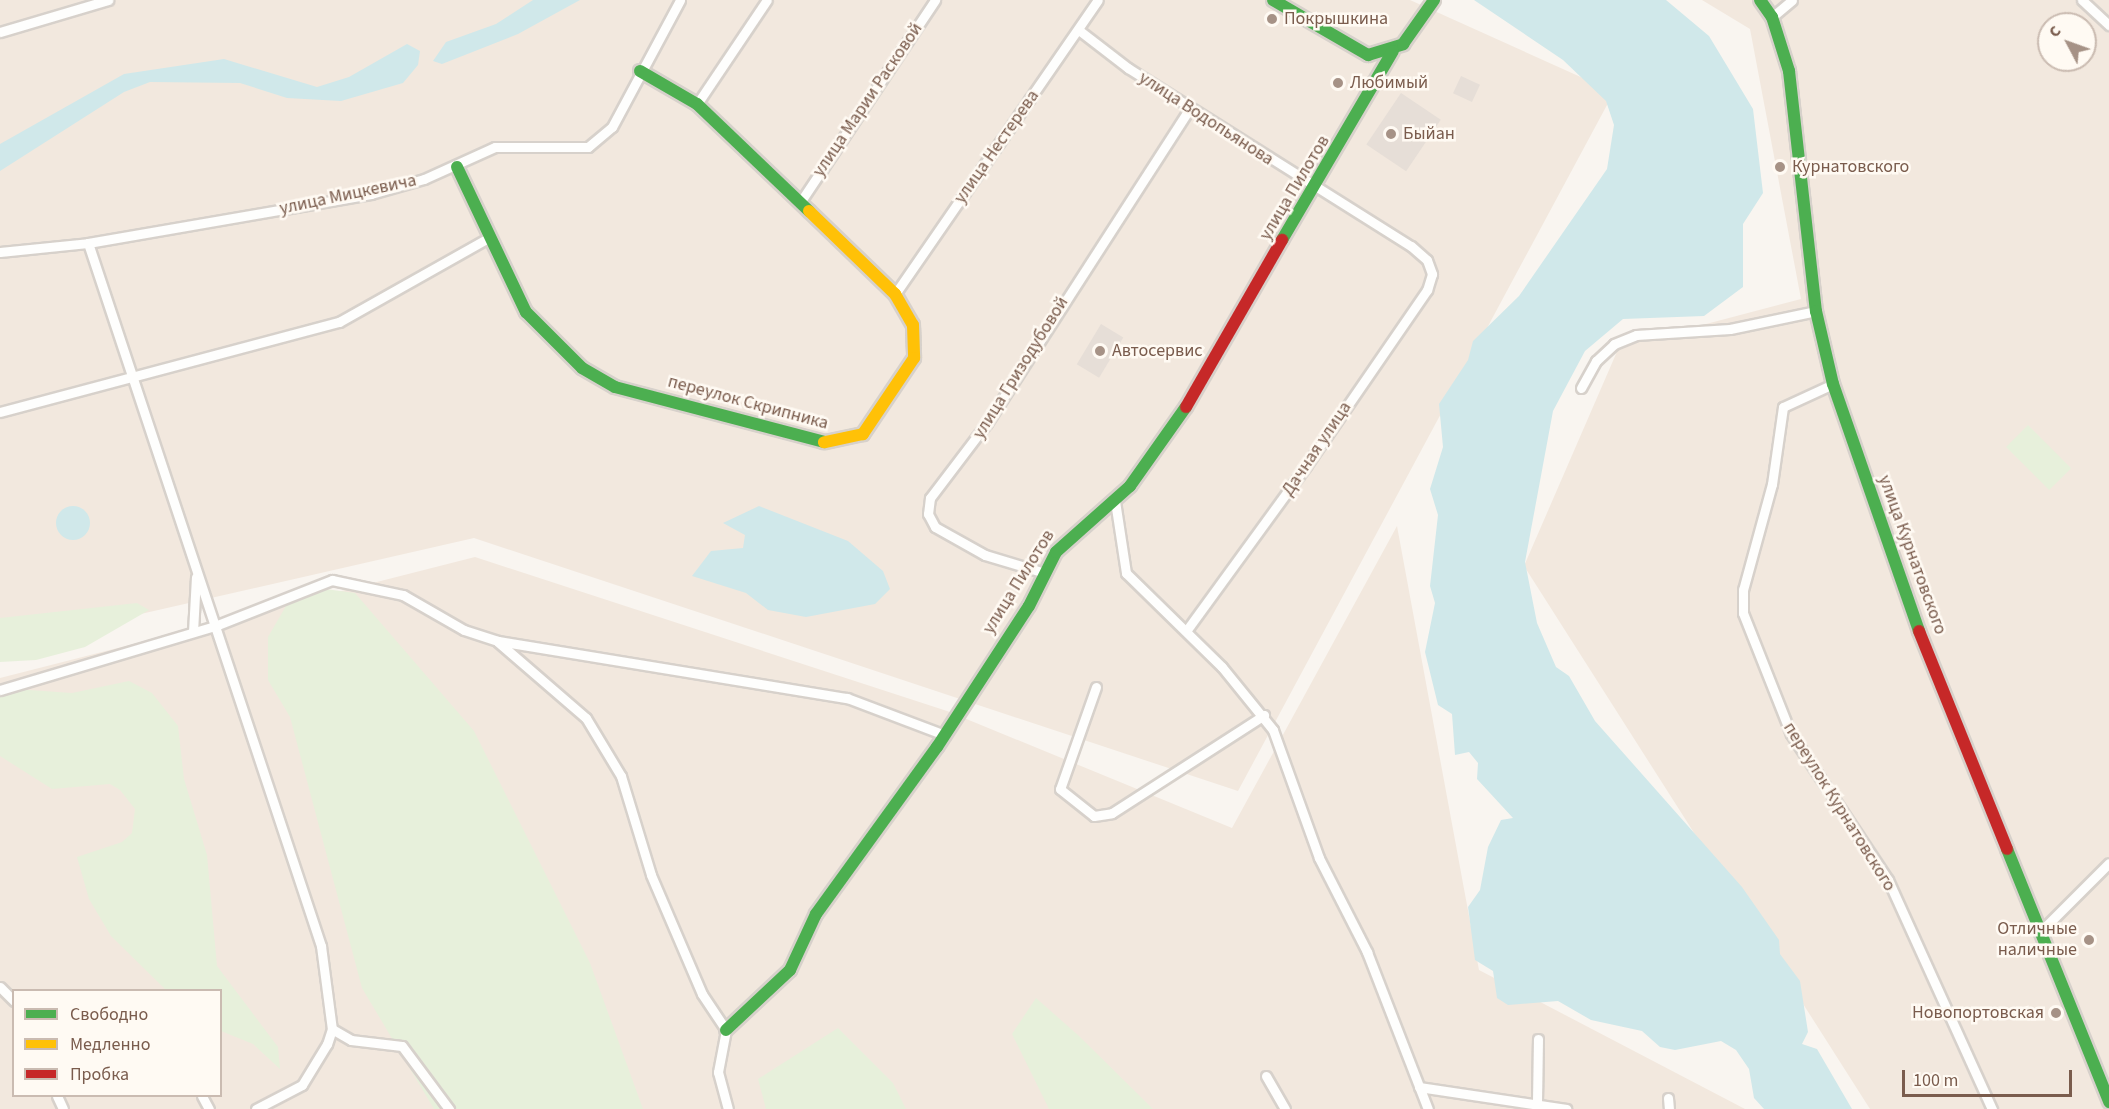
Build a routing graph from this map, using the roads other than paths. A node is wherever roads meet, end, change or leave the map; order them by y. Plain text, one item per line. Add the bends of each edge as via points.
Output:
1 (108, 0) edge
2 (680, 0) edge
3 (767, 0) edge
4 (935, 0) edge
5 (1098, 0) edge
6 (1273, 0) edge
7 (1434, 0) edge
8 (1760, 0) edge
9 (1792, 0) edge
10 (2082, 0) edge
11 (1772, 17) junction
12 (2109, 25) edge
13 (1080, 31) junction
14 (0, 32) edge
15 (1393, 51) junction
16 (640, 71) junction
17 (697, 104) junction
18 (1190, 108) junction
19 (457, 167) junction
20 (1315, 189) junction
21 (801, 201) junction
22 (488, 238) junction
23 (88, 243) junction
24 (0, 252) edge
25 (1427, 260) joint
26 (895, 294) junction
27 (1816, 311) junction
28 (136, 376) junction
29 (1833, 384) junction
30 (1581, 388) dead end
31 (0, 412) edge
32 (1115, 501) junction
33 (1045, 573) junction
34 (196, 577) junction
35 (215, 626) junction
36 (1186, 631) junction
37 (193, 633) junction
38 (498, 641) junction
39 (1096, 687) dead end
40 (0, 690) edge
41 (1264, 715) junction
42 (945, 735) junction
43 (2109, 863) edge
44 (2043, 929) junction
45 (0, 987) edge
46 (12, 999) edge
47 (332, 1029) junction
48 (726, 1030) junction
49 (1538, 1039) dead end
50 (1266, 1076) dead end
51 (1419, 1087) junction
52 (1668, 1098) dead end
53 (1537, 1102) junction
54 (2109, 1103) edge
55 (256, 1109) edge
56 (449, 1109) edge
57 (728, 1109) edge
58 (1285, 1109) edge
59 (1428, 1109) edge
60 (1566, 1109) edge
61 (1669, 1109) edge
62 (1992, 1109) edge
63 (2101, 1109) edge

1 - 14 street
2 - 16 street, улица Мицкевича
3 - 17 street
4 - 21 street, улица Марии Расковой
5 - 13 street, улица Нестерева
6 - 15 street via 1357,51
7 - 15 street, улица Пилотов via 1414,33
8 - 11 street, улица Курнатовского
9 - 11 street
10 - 12 street
11 - 27 street, улица Курнатовского via 1795,108
13 - 18 street, улица Водопьянова
13 - 26 street, улица Нестерева
15 - 20 street, улица Пилотов
16 - 17 street, переулок Скрипника
16 - 19 street, улица Мицкевича via 612,127 588,147 495,147
17 - 21 street, переулок Скрипника
18 - 20 street, улица Водопьянова
18 - 33 street, улица Гризодубовой via 987,423 930,498 928,514 935,527 985,555
19 - 22 street, переулок Скрипника
19 - 23 street, улица Мицкевича via 371,194
20 - 25 street, улица Водопьянова
20 - 32 street, улица Пилотов via 1180,416
21 - 26 street, переулок Скрипника
22 - 26 street, переулок Скрипника via 526,312 582,368 615,387 831,444 863,434 908,374 917,343
22 - 28 street via 339,322
23 - 24 street, улица Мицкевича
23 - 28 street
25 - 36 street, Дачная улица via 1432,274 1427,290
27 - 29 street, улица Курнатовского
27 - 30 street via 1730,329 1636,335 1602,356
28 - 31 street
28 - 34 street
29 - 44 street, улица Курнатовского via 1923,642
29 - 62 street, переулок Курнатовского via 1783,407 1772,484 1743,590 1743,613 1791,734 1888,880
32 - 33 street, улица Пилотов via 1070,534
32 - 36 street via 1126,573
33 - 42 street, улица Пилотов
34 - 35 street
34 - 37 street
35 - 37 street
35 - 38 street via 332,580 403,596 464,630
35 - 47 street via 321,946
36 - 41 street
37 - 40 street
38 - 42 street via 838,696 905,715
38 - 48 street via 602,740 628,794 651,875 702,994
39 - 41 street via 1060,789 1094,816 1112,813
41 - 51 street
42 - 48 street, улица Пилотов via 816,914 790,970
43 - 44 street
44 - 54 street, улица Курнатовского
45 - 46 street
47 - 55 street via 302,1085
47 - 56 street via 351,1040 402,1046
48 - 57 street via 717,1072
49 - 53 street
50 - 58 street
51 - 53 street
51 - 59 street
52 - 61 street
53 - 60 street
54 - 63 street

